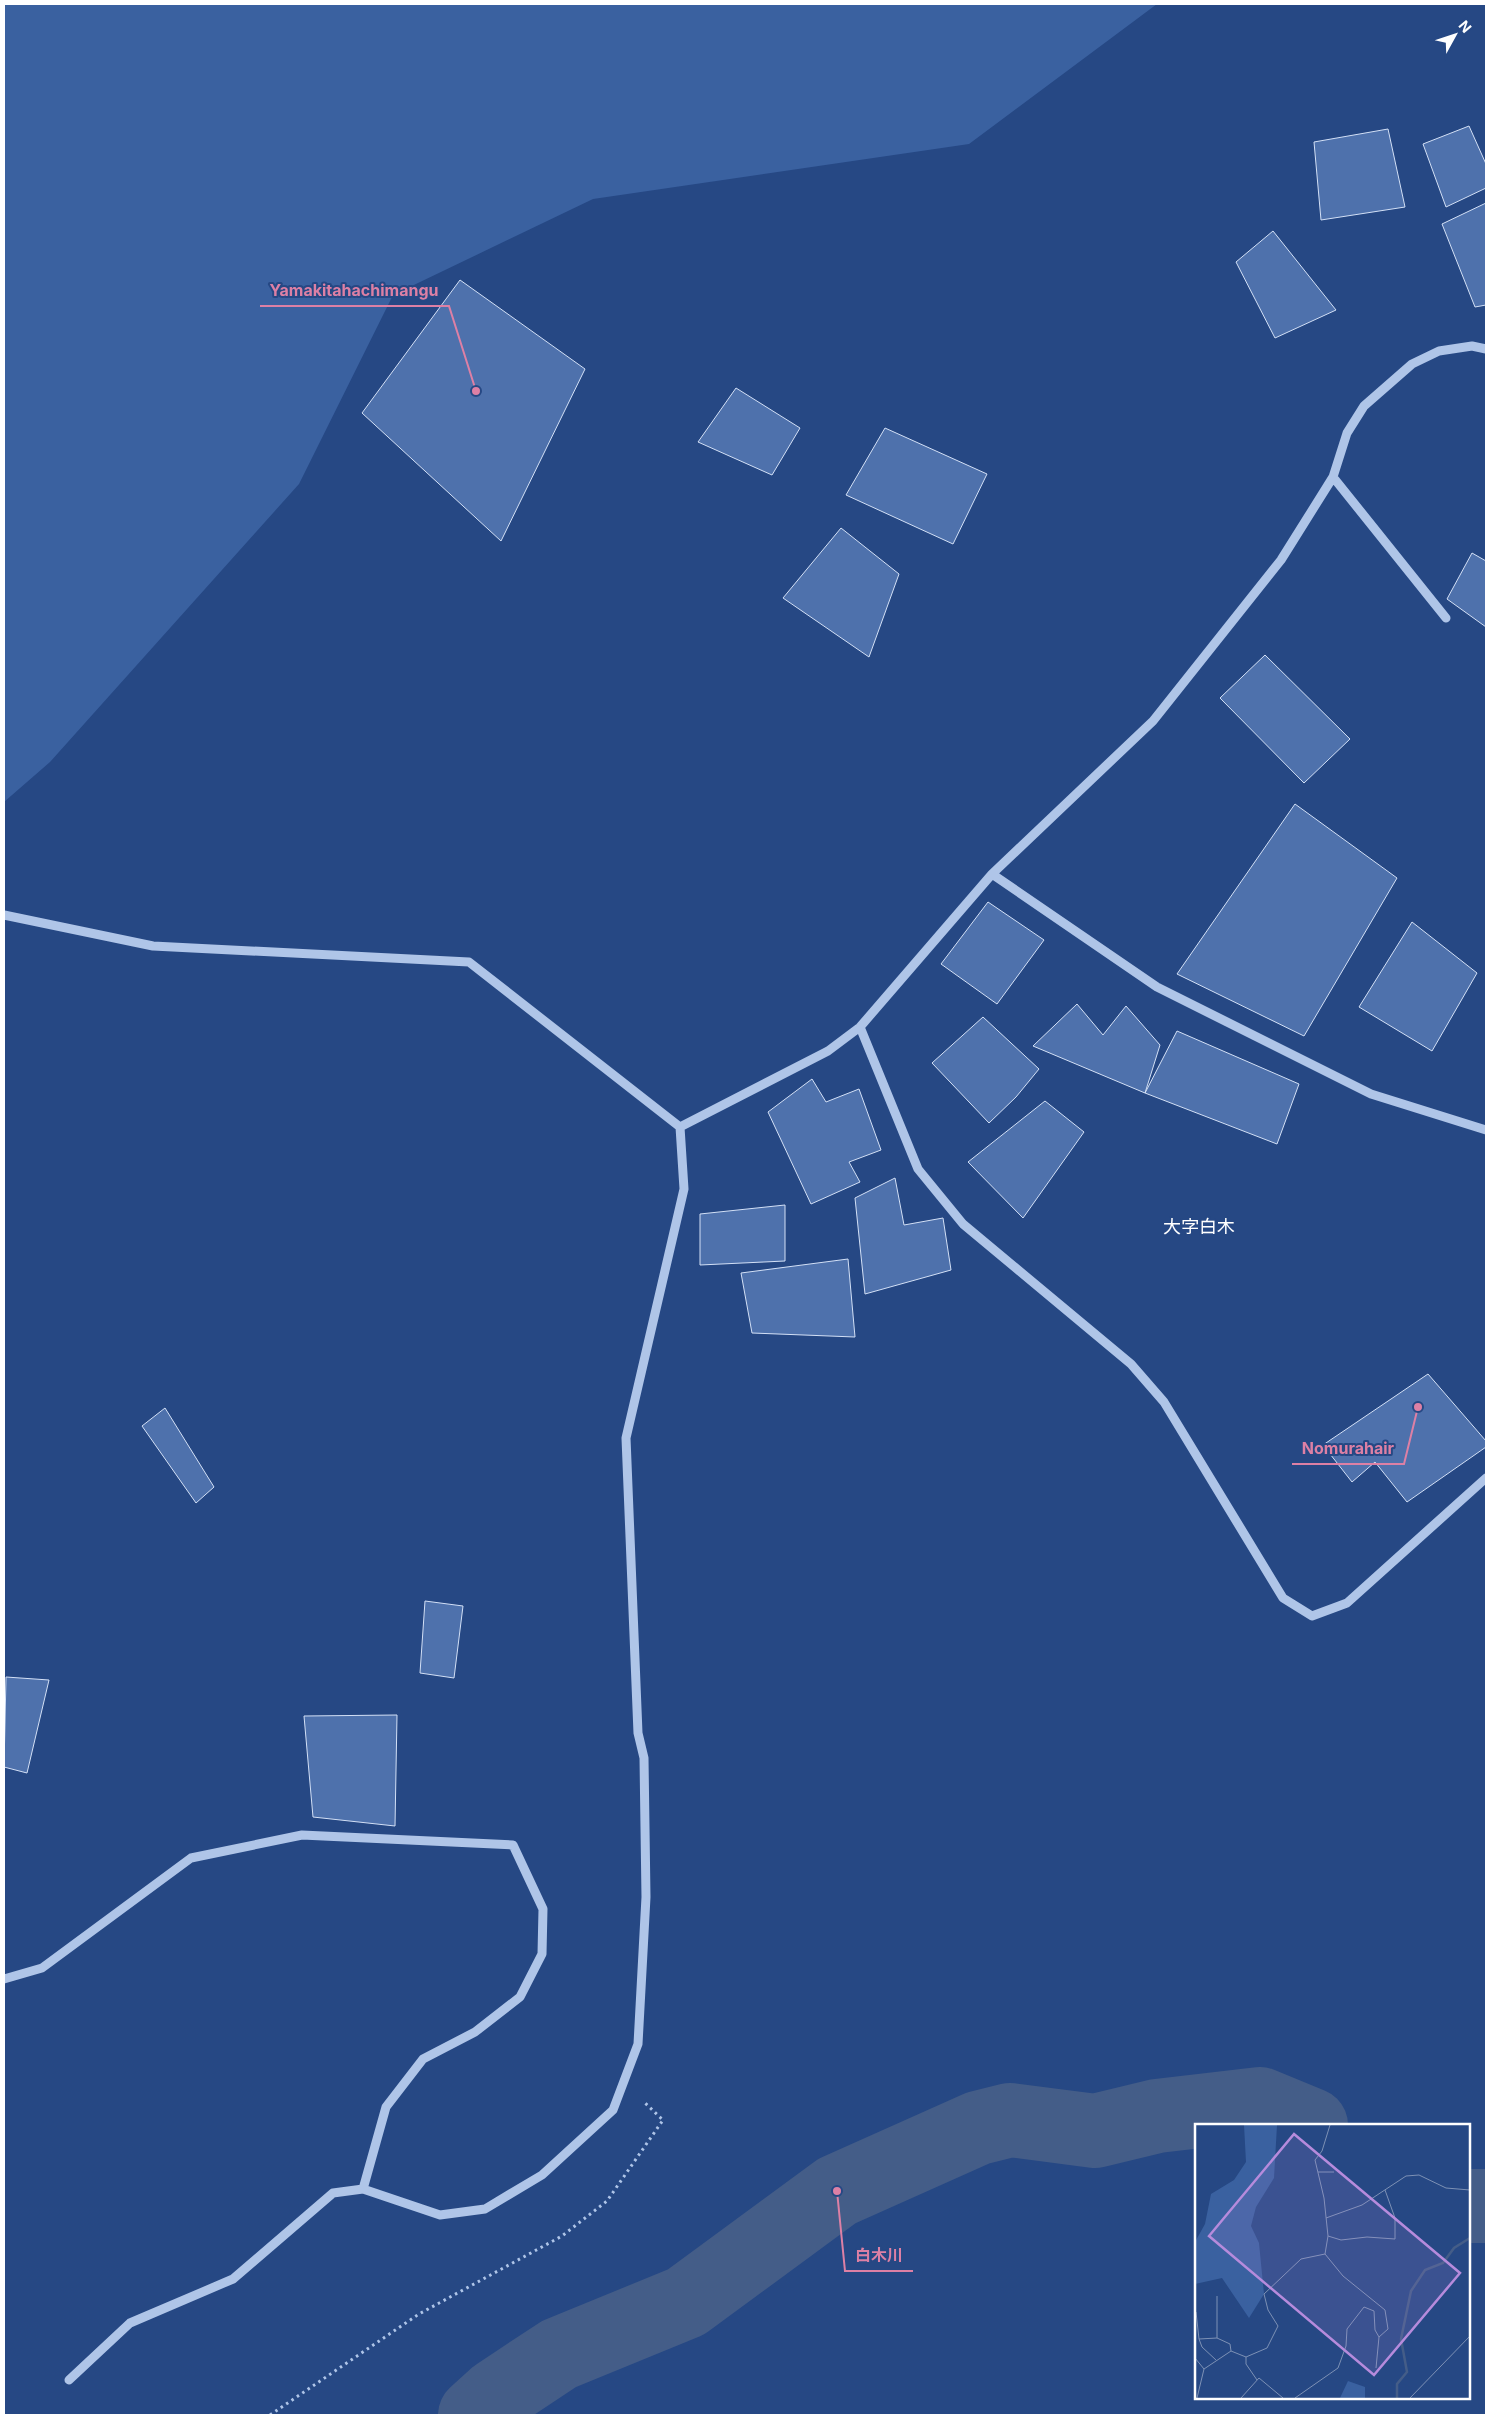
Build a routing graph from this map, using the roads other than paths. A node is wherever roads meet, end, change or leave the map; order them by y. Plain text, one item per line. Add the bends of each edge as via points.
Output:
1 (1486, 349) edge
2 (1333, 477) junction
3 (1446, 618) dead end
4 (992, 874) junction
5 (4, 915) edge
6 (860, 1027) junction
7 (680, 1126) junction
8 (1486, 1130) edge
9 (1486, 1478) edge
10 (4, 1979) edge
11 (363, 2189) junction
12 (69, 2380) dead end

1 - 2 street via 1472,346 1439,350 1412,364 1364,406 1347,433
2 - 3 street
2 - 4 street via 1280,560 1153,721
4 - 6 street
4 - 8 street via 1157,987 1371,1094
5 - 7 street via 153,946 469,962
6 - 7 street via 828,1051
6 - 9 street via 918,1168 963,1224 1131,1364 1164,1402 1283,1598 1312,1616 1346,1603
7 - 11 street via 684,1189 626,1438 638,1733 644,1758 646,1897 638,2044 613,2110 542,2175 485,2209 440,2215
10 - 11 street via 42,1968 191,1858 302,1835 513,1845 543,1909 542,1954 520,1998 475,2032 423,2059 386,2107
11 - 12 street via 333,2193 233,2279 130,2323

